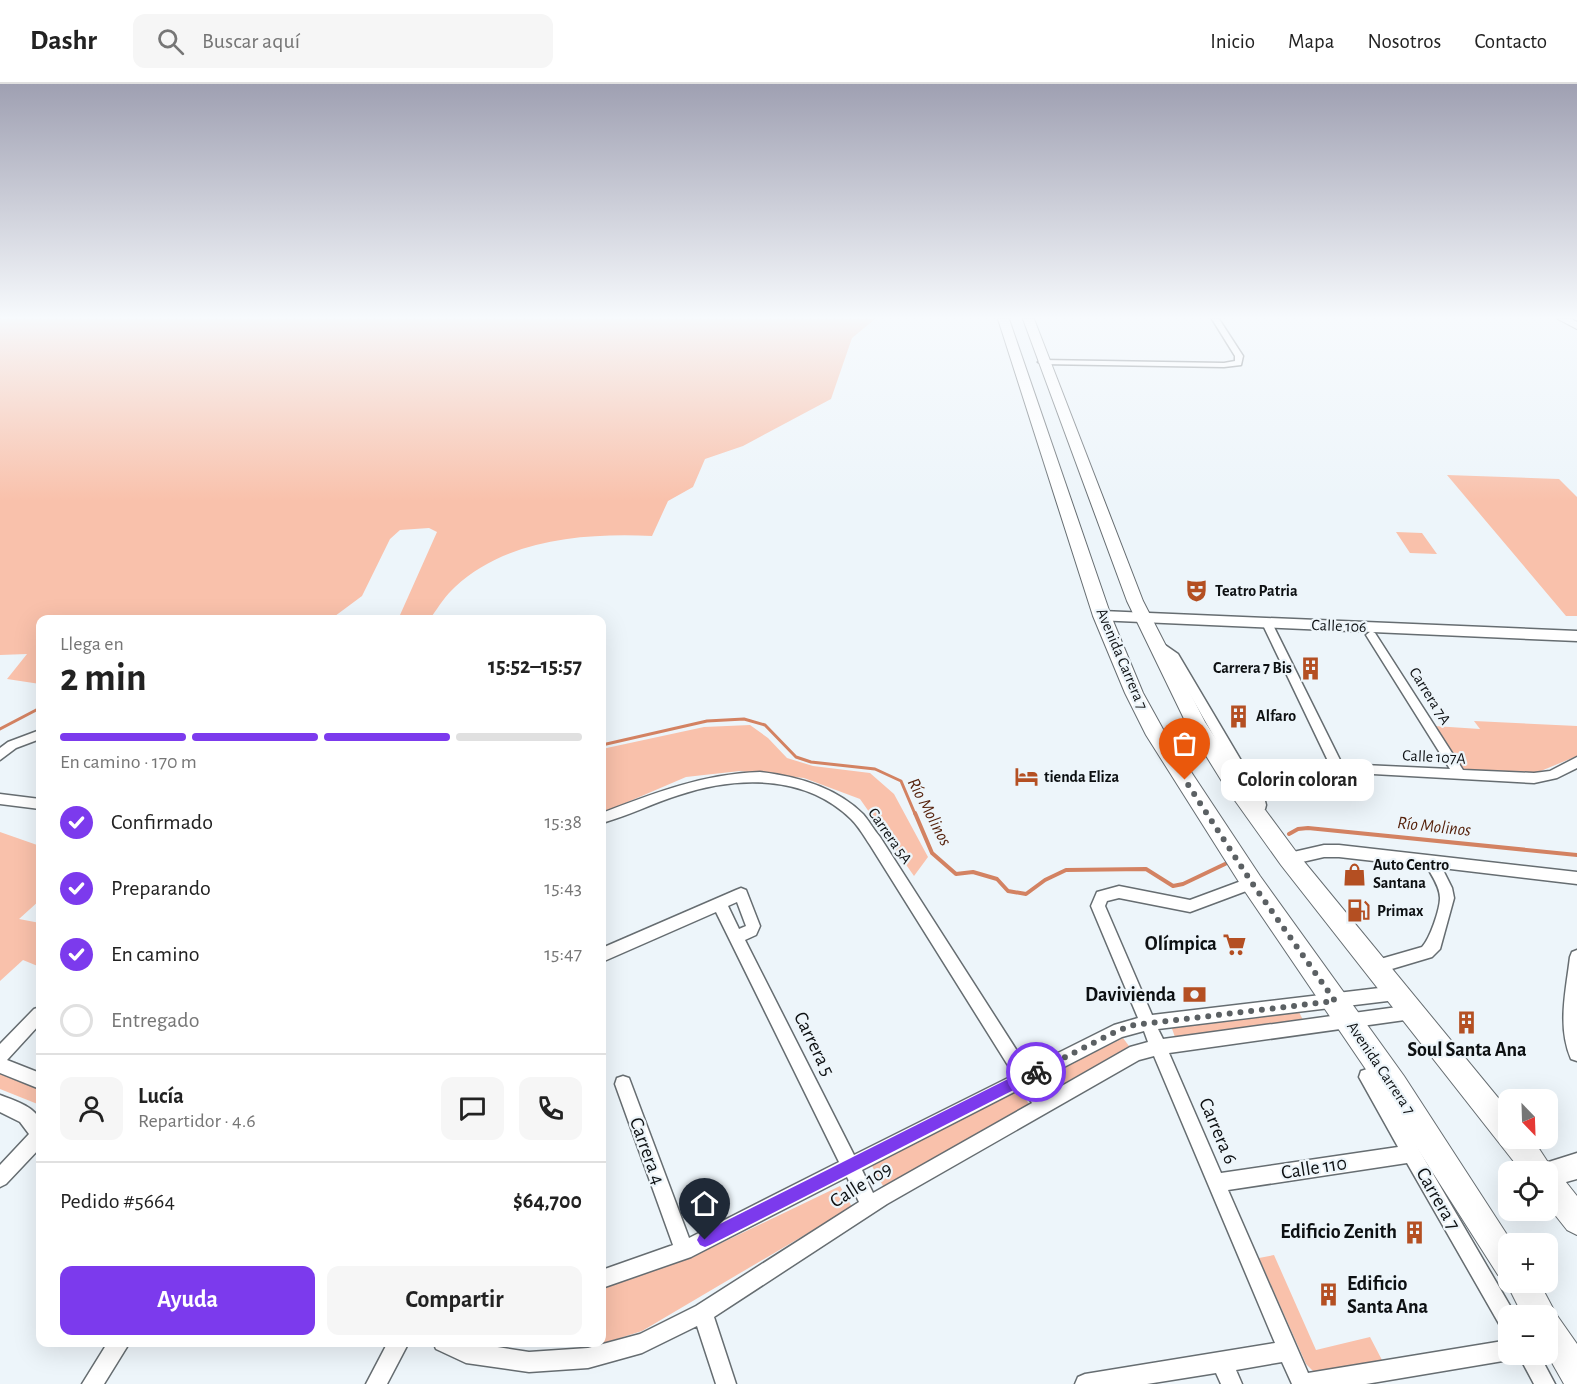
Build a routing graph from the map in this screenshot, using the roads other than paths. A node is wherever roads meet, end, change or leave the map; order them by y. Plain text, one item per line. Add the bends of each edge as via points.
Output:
1 (1023, 380) edge
2 (1049, 380) edge
3 (1104, 620) junction
4 (1268, 627) junction
5 (1147, 628) junction
6 (1371, 635) junction
7 (1577, 636) edge
8 (1577, 643) edge
9 (36, 736) edge
10 (0, 755) edge
11 (1577, 762) edge
12 (1287, 766) dead end
13 (1338, 769) junction
14 (1460, 775) junction
15 (0, 799) edge
16 (36, 804) edge
17 (606, 817) edge
18 (1289, 859) junction
19 (1431, 861) junction
20 (1573, 877) edge
21 (1252, 883) junction
22 (1577, 891) edge
23 (719, 903) junction
24 (738, 938) junction
25 (606, 953) edge
26 (1577, 957) edge
27 (1375, 967) junction
28 (1396, 993) junction
29 (1342, 1011) junction
30 (1412, 1012) junction
31 (36, 1018) edge
32 (1148, 1023) junction
33 (1158, 1047) junction
34 (1577, 1053) edge
35 (0, 1055) edge
36 (0, 1065) edge
37 (1025, 1077) junction
38 (1367, 1077) dead end
39 (36, 1079) edge
40 (623, 1084) dead end
41 (0, 1103) edge
42 (1042, 1104) junction
43 (1498, 1119) edge
44 (36, 1127) edge
45 (36, 1141) edge
46 (1522, 1149) edge
47 (1412, 1154) junction
48 (1532, 1161) edge
49 (851, 1165) junction
50 (1577, 1166) edge
51 (1558, 1171) edge
52 (0, 1178) edge
53 (1216, 1183) junction
54 (870, 1205) junction
55 (1498, 1247) edge
56 (684, 1251) junction
57 (606, 1277) edge
58 (1499, 1305) edge
59 (703, 1313) junction
60 (1558, 1343) edge
61 (117, 1347) edge
62 (396, 1347) edge
63 (453, 1347) edge
64 (1288, 1351) junction
65 (1498, 1352) edge
66 (1221, 1362) junction
67 (1534, 1365) edge
68 (1577, 1374) edge
69 (92, 1384) edge
70 (376, 1384) edge
71 (726, 1384) edge
72 (1085, 1384) edge
73 (1232, 1384) edge
74 (1304, 1384) edge
75 (1545, 1384) edge

1 - 3 main road, Avenida Carrera 7
2 - 5 main road
3 - 5 main road, Calle 106
3 - 21 main road, Avenida Carrera 7 via 1156,735
4 - 5 main road, Calle 106
4 - 6 main road, Calle 106
4 - 7 main road, Calle 106
4 - 13 street
5 - 18 main road via 1197,726
6 - 8 main road, Calle 106
6 - 14 street, Carrera 7A
9 - 10 street via 12,745
11 - 14 street, Calle 107A via 1553,775 1534,778
12 - 13 street, Calle 107A
13 - 14 street, Calle 107A
15 - 16 street
17 - 37 street, Carrera 5A via 685,788 742,775 795,781 842,804 875,841
18 - 19 street via 1331,850
18 - 27 main road
19 - 20 street
19 - 27 street via 1448,898 1435,944 1427,952
20 - 22 street
21 - 29 main road, Avenida Carrera 7
21 - 32 street, Carrera 6 via 1190,906 1119,892 1102,896 1098,906
23 - 24 street, Carrera 5
23 - 24 street via 741,894 753,926
23 - 25 street
24 - 49 street, Carrera 5
26 - 34 street via 1570,1019
27 - 28 main road
28 - 29 street, Calle 109
28 - 30 main road
29 - 30 street, Calle 109
29 - 32 street, Calle 109
29 - 33 street, Calle 109
29 - 55 main road, Avenida Carrera 7
30 - 43 main road
31 - 35 street
32 - 33 street, Carrera 6
32 - 37 street, Calle 109 via 1119,1030
33 - 42 street, Calle 109 via 1136,1053
33 - 53 street, Carrera 6
36 - 39 street
37 - 42 street, Carrera 5A
37 - 49 street, Calle 109
38 - 47 street, Carrera 7
40 - 56 street, Carrera 4
41 - 44 street via 27,1115
42 - 54 street, Calle 109
45 - 52 street
46 - 48 main road
47 - 53 street, Calle 110
47 - 58 street, Carrera 7
49 - 54 street, Carrera 5
49 - 56 street, Calle 109
50 - 51 main road
53 - 64 street, Carrera 6
54 - 59 street, Calle 109
56 - 57 street, Calle 109
59 - 63 street, Calle 109 via 642,1343 588,1358 529,1362 466,1353
59 - 71 street
60 - 68 main road
61 - 69 street
62 - 70 street
64 - 66 street
64 - 74 street, Carrera 6
65 - 74 street
66 - 72 street
66 - 73 street
67 - 75 street

